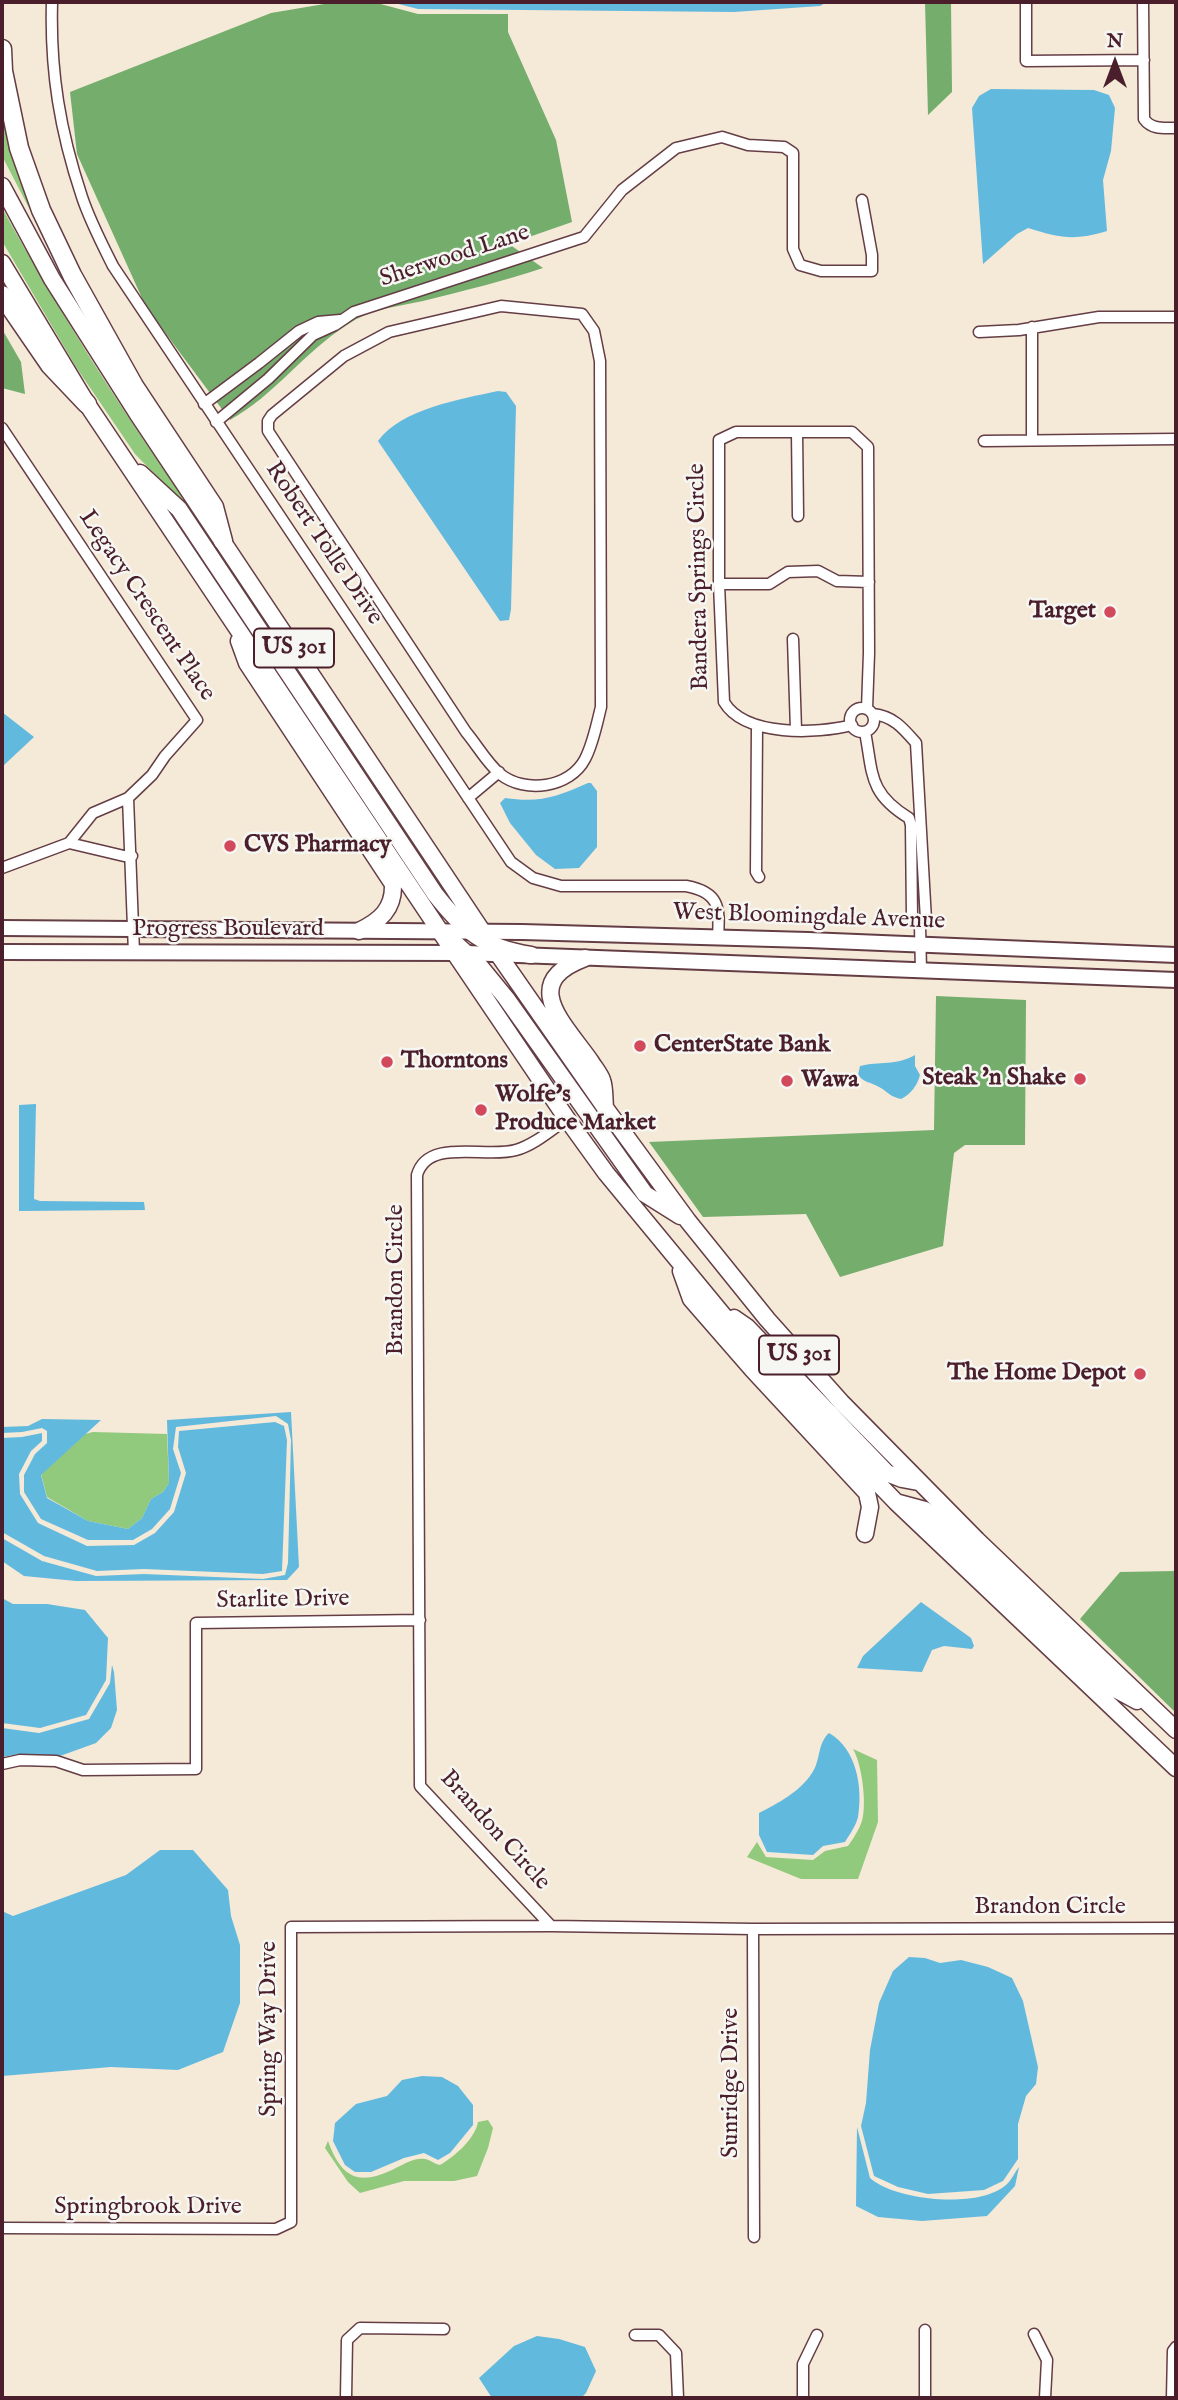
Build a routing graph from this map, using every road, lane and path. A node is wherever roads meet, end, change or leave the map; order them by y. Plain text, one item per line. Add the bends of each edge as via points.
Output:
1 (52, 2) edge
2 (1026, 2) edge
3 (1143, 2) edge
4 (2, 49) edge
5 (1144, 60) junction
6 (1176, 128) edge
7 (2, 186) edge
8 (862, 200) dead end
9 (2, 263) edge
10 (2, 295) edge
11 (1176, 317) edge
12 (340, 320) junction
13 (1032, 327) junction
14 (979, 332) dead end
15 (87, 404) junction
16 (204, 404) junction
17 (216, 422) junction
18 (2, 428) edge
19 (797, 432) junction
20 (1176, 439) edge
21 (1032, 440) junction
22 (984, 441) dead end
23 (121, 455) junction
24 (798, 516) dead end
25 (223, 541) junction
26 (869, 582) junction
27 (719, 584) junction
28 (233, 621) junction
29 (793, 639) dead end
30 (870, 712) junction
31 (852, 725) junction
32 (757, 726) junction
33 (796, 730) junction
34 (865, 732) junction
35 (499, 772) junction
36 (468, 797) junction
37 (128, 798) junction
38 (69, 843) junction
39 (132, 856) junction
40 (2, 868) edge
41 (759, 877) dead end
42 (920, 926) junction
43 (2, 928) edge
44 (91, 928) junction
45 (133, 928) junction
46 (359, 931) junction
47 (475, 931) junction
48 (440, 932) junction
49 (2, 934) edge
50 (718, 937) junction
51 (921, 945) junction
52 (495, 950) junction
53 (2, 952) edge
54 (134, 953) junction
55 (460, 953) junction
56 (531, 955) joint
57 (1176, 955) edge
58 (585, 958) junction
59 (921, 971) junction
60 (1176, 980) edge
61 (606, 1109) junction
62 (567, 1119) junction
63 (688, 1221) junction
64 (678, 1262) junction
65 (715, 1306) junction
66 (918, 1482) junction
67 (896, 1502) junction
68 (865, 1534) dead end
69 (420, 1620) junction
70 (1156, 1711) junction
71 (1176, 1730) edge
72 (2, 1763) edge
73 (1176, 1768) edge
74 (551, 1926) junction
75 (1176, 1928) edge
76 (753, 1929) junction
77 (291, 2222) joint
78 (2, 2228) edge
79 (754, 2236) dead end
80 (444, 2329) dead end
81 (925, 2330) dead end
82 (1034, 2334) dead end
83 (635, 2335) dead end
84 (817, 2335) dead end
85 (1176, 2347) edge
86 (346, 2398) edge
87 (678, 2398) edge
88 (803, 2398) edge
89 (925, 2398) edge
90 (1045, 2398) edge
91 (1172, 2398) edge

1 - 16 street, Robert Tolle Drive via 57,108 83,199 113,266
2 - 5 street via 1026,61
3 - 5 street
4 - 25 highway via 19,148 41,210 134,386 214,507
5 - 6 street via 1144,119 1156,128
7 - 25 main road, US 301 via 52,279
8 - 12 street, Sherwood Lane via 872,271 821,271 800,265 793,249 793,153 784,147 748,145 722,137 676,148 622,190 584,237
9 - 15 main road, US 301
10 - 15 highway via 50,365
11 - 13 street via 1099,317
12 - 16 street, Sherwood Lane via 318,322 299,331
12 - 17 street, Sherwood Lane via 313,335
13 - 14 street
13 - 21 street
15 - 23 main road, US 301
16 - 17 street, Robert Tolle Drive
17 - 36 street, Robert Tolle Drive
18 - 37 street, Legacy Crescent Place via 197,720
19 - 24 street
19 - 26 street, Bandera Springs Circle via 852,432 868,447
19 - 27 street, Bandera Springs Circle via 736,432 719,440
20 - 21 street
21 - 22 street
23 - 28 main road, US 301
23 - 47 main road via 178,509 427,884 450,913
25 - 47 main road, US 301
26 - 27 street via 837,581 818,571 788,572 769,584
26 - 30 street, Bandera Springs Circle
27 - 32 street, Bandera Springs Circle via 724,702
28 - 46 main road via 247,663 393,884 390,907
28 - 48 main road, US 301
29 - 33 street
30 - 31 street via 855,711
30 - 34 street via 873,725
30 - 42 street via 902,726 916,743 926,920
31 - 33 street, Bandera Springs Circle
31 - 34 street
32 - 33 street, Bandera Springs Circle
32 - 41 street
34 - 42 street via 876,788 911,825 912,918
35 - 35 street via 467,732 296,473 268,430 268,421 344,356 389,332 501,306 582,314 594,331 600,361 601,707 585,760 566,777 546,786 523,785
35 - 36 street
36 - 50 street, Robert Tolle Drive via 524,874 561,886 700,888 717,904
37 - 38 street, Legacy Crescent Place via 93,813
37 - 39 street
38 - 39 street
38 - 40 street
39 - 45 street
42 - 51 street
43 - 44 main road, Progress Boulevard
44 - 45 main road, Progress Boulevard
44 - 49 main road via 77,934
45 - 46 main road, Progress Boulevard
45 - 54 street
46 - 48 main road, Progress Boulevard
47 - 48 main road, West Bloomingdale Avenue
47 - 50 main road, West Bloomingdale Avenue
47 - 52 main road
48 - 55 main road, US 301
50 - 51 main road, West Bloomingdale Avenue
51 - 57 main road, West Bloomingdale Avenue
51 - 59 street
52 - 55 main road
52 - 56 main road
52 - 61 main road, US 301
53 - 54 main road, Progress Boulevard
54 - 55 main road, Progress Boulevard
55 - 62 main road, US 301
55 - 63 main road via 506,998 645,1194
56 - 58 main road, West Bloomingdale Avenue
58 - 59 main road, West Bloomingdale Avenue
58 - 61 main road via 559,971 552,980 550,997 602,1079
59 - 60 main road, West Bloomingdale Avenue
61 - 63 main road, US 301
62 - 64 main road, US 301
62 - 69 street, Brandon Circle via 517,1150 439,1154 423,1164 417,1175
63 - 66 main road, US 301 via 804,1361
64 - 65 main road, US 301
64 - 68 main road via 691,1298 867,1493 870,1507
65 - 66 main road via 747,1327 887,1473
65 - 67 main road, US 301
66 - 70 main road, US 301
67 - 70 main road via 925,1510 1113,1688
67 - 73 main road, US 301
69 - 72 street, Starlite Drive via 196,1623 196,1769 83,1770 56,1761
69 - 74 street, Brandon Circle via 420,1786
70 - 71 main road, US 301
74 - 76 street, Brandon Circle
74 - 77 street, Spring Way Drive via 291,1927
75 - 76 street, Brandon Circle
76 - 79 street, Sunridge Drive
77 - 78 street, Springbrook Drive via 276,2229
80 - 86 street via 360,2328 347,2340
81 - 89 street
82 - 90 street via 1046,2360
83 - 87 street via 659,2335 676,2353
84 - 88 street via 803,2364
85 - 91 street via 1172,2351

